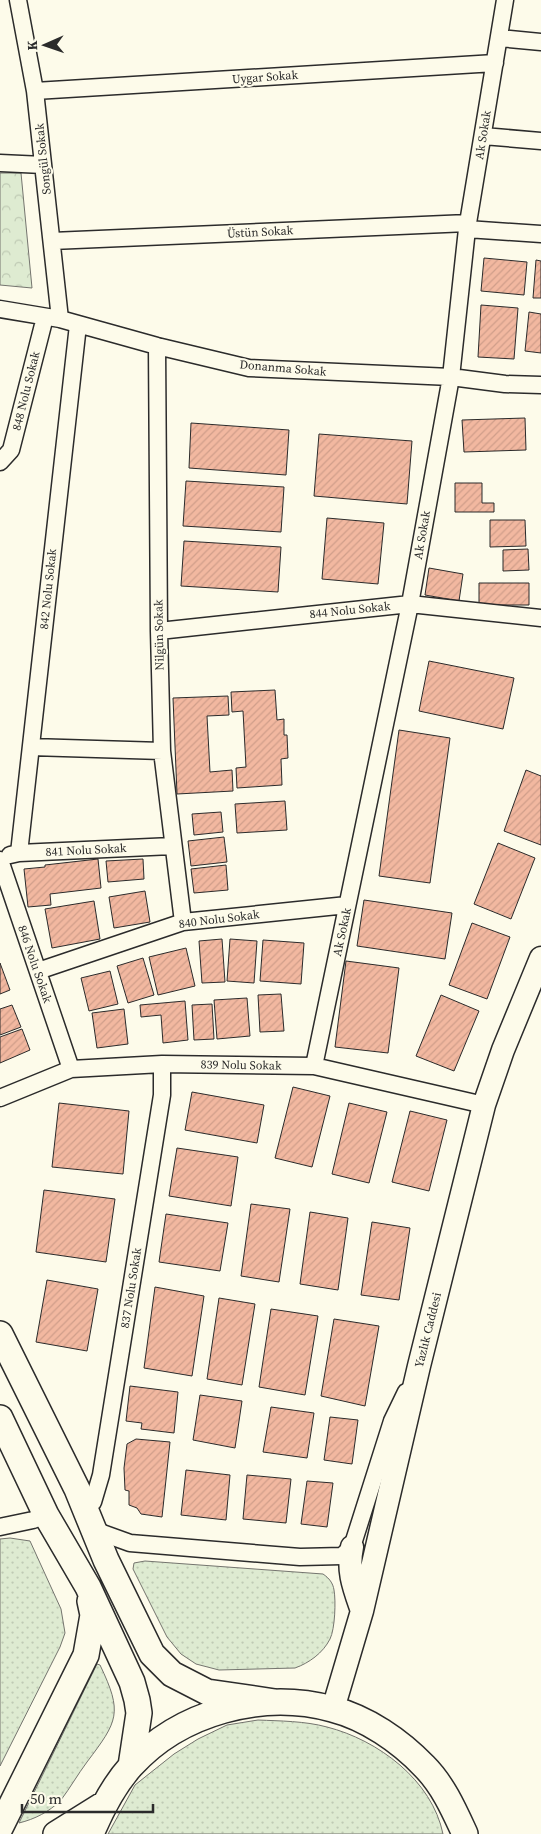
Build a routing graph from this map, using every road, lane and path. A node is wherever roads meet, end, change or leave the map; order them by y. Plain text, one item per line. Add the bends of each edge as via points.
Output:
1 (18, 0) edge
2 (505, 0) edge
3 (499, 38) junction
4 (541, 42) edge
5 (495, 63) junction
6 (35, 91) junction
7 (483, 136) junction
8 (541, 140) edge
9 (0, 163) edge
10 (44, 165) junction
11 (468, 226) junction
12 (541, 234) edge
13 (52, 241) junction
14 (0, 309) edge
15 (53, 318) junction
16 (78, 325) junction
17 (157, 346) junction
18 (451, 377) junction
19 (541, 385) edge
20 (0, 462) edge
21 (410, 604) junction
22 (541, 618) edge
23 (159, 631) junction
24 (31, 747) junction
25 (162, 750) junction
26 (172, 846) junction
27 (19, 853) junction
28 (0, 859) edge
29 (347, 905) junction
30 (182, 922) junction
31 (541, 958) edge
32 (38, 971) junction
33 (162, 1064) junction
34 (314, 1066) junction
35 (71, 1068) junction
36 (0, 1098) edge
37 (484, 1105) junction
38 (0, 1334) edge
39 (419, 1366) junction
40 (0, 1418) edge
41 (85, 1507) junction
42 (46, 1514) junction
43 (0, 1527) edge
44 (94, 1530) junction
45 (352, 1546) junction
46 (88, 1587) junction
47 (362, 1611) junction
48 (275, 1702) junction
49 (333, 1709) junction
50 (131, 1766) junction
51 (104, 1804) junction
52 (0, 1828) edge
53 (56, 1834) edge
54 (90, 1834) edge
55 (465, 1834) edge

1 - 6 street, Songül Sokak
2 - 3 street, Ak Sokak
3 - 4 street
3 - 5 street, Ak Sokak
5 - 6 street, Uygar Sokak
5 - 7 street, Ak Sokak
6 - 10 street, Songül Sokak
7 - 8 street
7 - 11 street, Ak Sokak
9 - 10 street
10 - 13 street, Songül Sokak
11 - 12 street, Üstün Sokak
11 - 13 street, Üstün Sokak
11 - 18 street, Ak Sokak
13 - 15 street, Songül Sokak
14 - 15 street, Donanma Sokak
15 - 16 street, Donanma Sokak
15 - 20 street, 848 Nolu Sokak via 11,450
16 - 17 street, Donanma Sokak
16 - 24 street, 842 Nolu Sokak
17 - 18 street, Donanma Sokak via 250,368
17 - 23 street, Nilgün Sokak
18 - 19 street, Donanma Sokak
18 - 21 street, Ak Sokak
21 - 22 street, 844 Nolu Sokak
21 - 23 street, 844 Nolu Sokak
21 - 29 street, Ak Sokak
23 - 25 street, Nilgün Sokak
24 - 25 street
24 - 27 street, 842 Nolu Sokak
25 - 26 street, Nilgün Sokak
26 - 27 street, 841 Nolu Sokak
26 - 30 street, Nilgün Sokak
27 - 28 street, 841 Nolu Sokak
28 - 32 street, 846 Nolu Sokak
29 - 30 street, 840 Nolu Sokak
29 - 34 street, Ak Sokak
30 - 32 street, 840 Nolu Sokak
31 - 37 main road, Yazlık Caddesi
32 - 35 street, 846 Nolu Sokak
33 - 34 street, 839 Nolu Sokak
33 - 35 street, 839 Nolu Sokak
33 - 41 street, 837 Nolu Sokak via 162,1095 101,1475 93,1502
34 - 37 street, 839 Nolu Sokak
35 - 36 street, 839 Nolu Sokak
37 - 39 main road, Yazlık Caddesi
38 - 41 main road
39 - 45 street via 392,1421
39 - 47 main road, Yazlık Caddesi
40 - 42 main road
41 - 44 main road
42 - 43 street
42 - 46 main road
44 - 45 street via 130,1543 300,1557 342,1556
44 - 48 main road via 152,1654 172,1674 207,1692
45 - 47 main road via 349,1562
46 - 50 main road via 132,1682 137,1700 139,1713
46 - 52 main road via 93,1615 86,1655
47 - 49 main road, Yazlık Caddesi
48 - 49 main road
48 - 50 main road via 235,1707 197,1719 161,1739
49 - 55 main road via 366,1722 394,1739 425,1767 450,1801
50 - 51 main road
51 - 53 main road
51 - 54 main road

